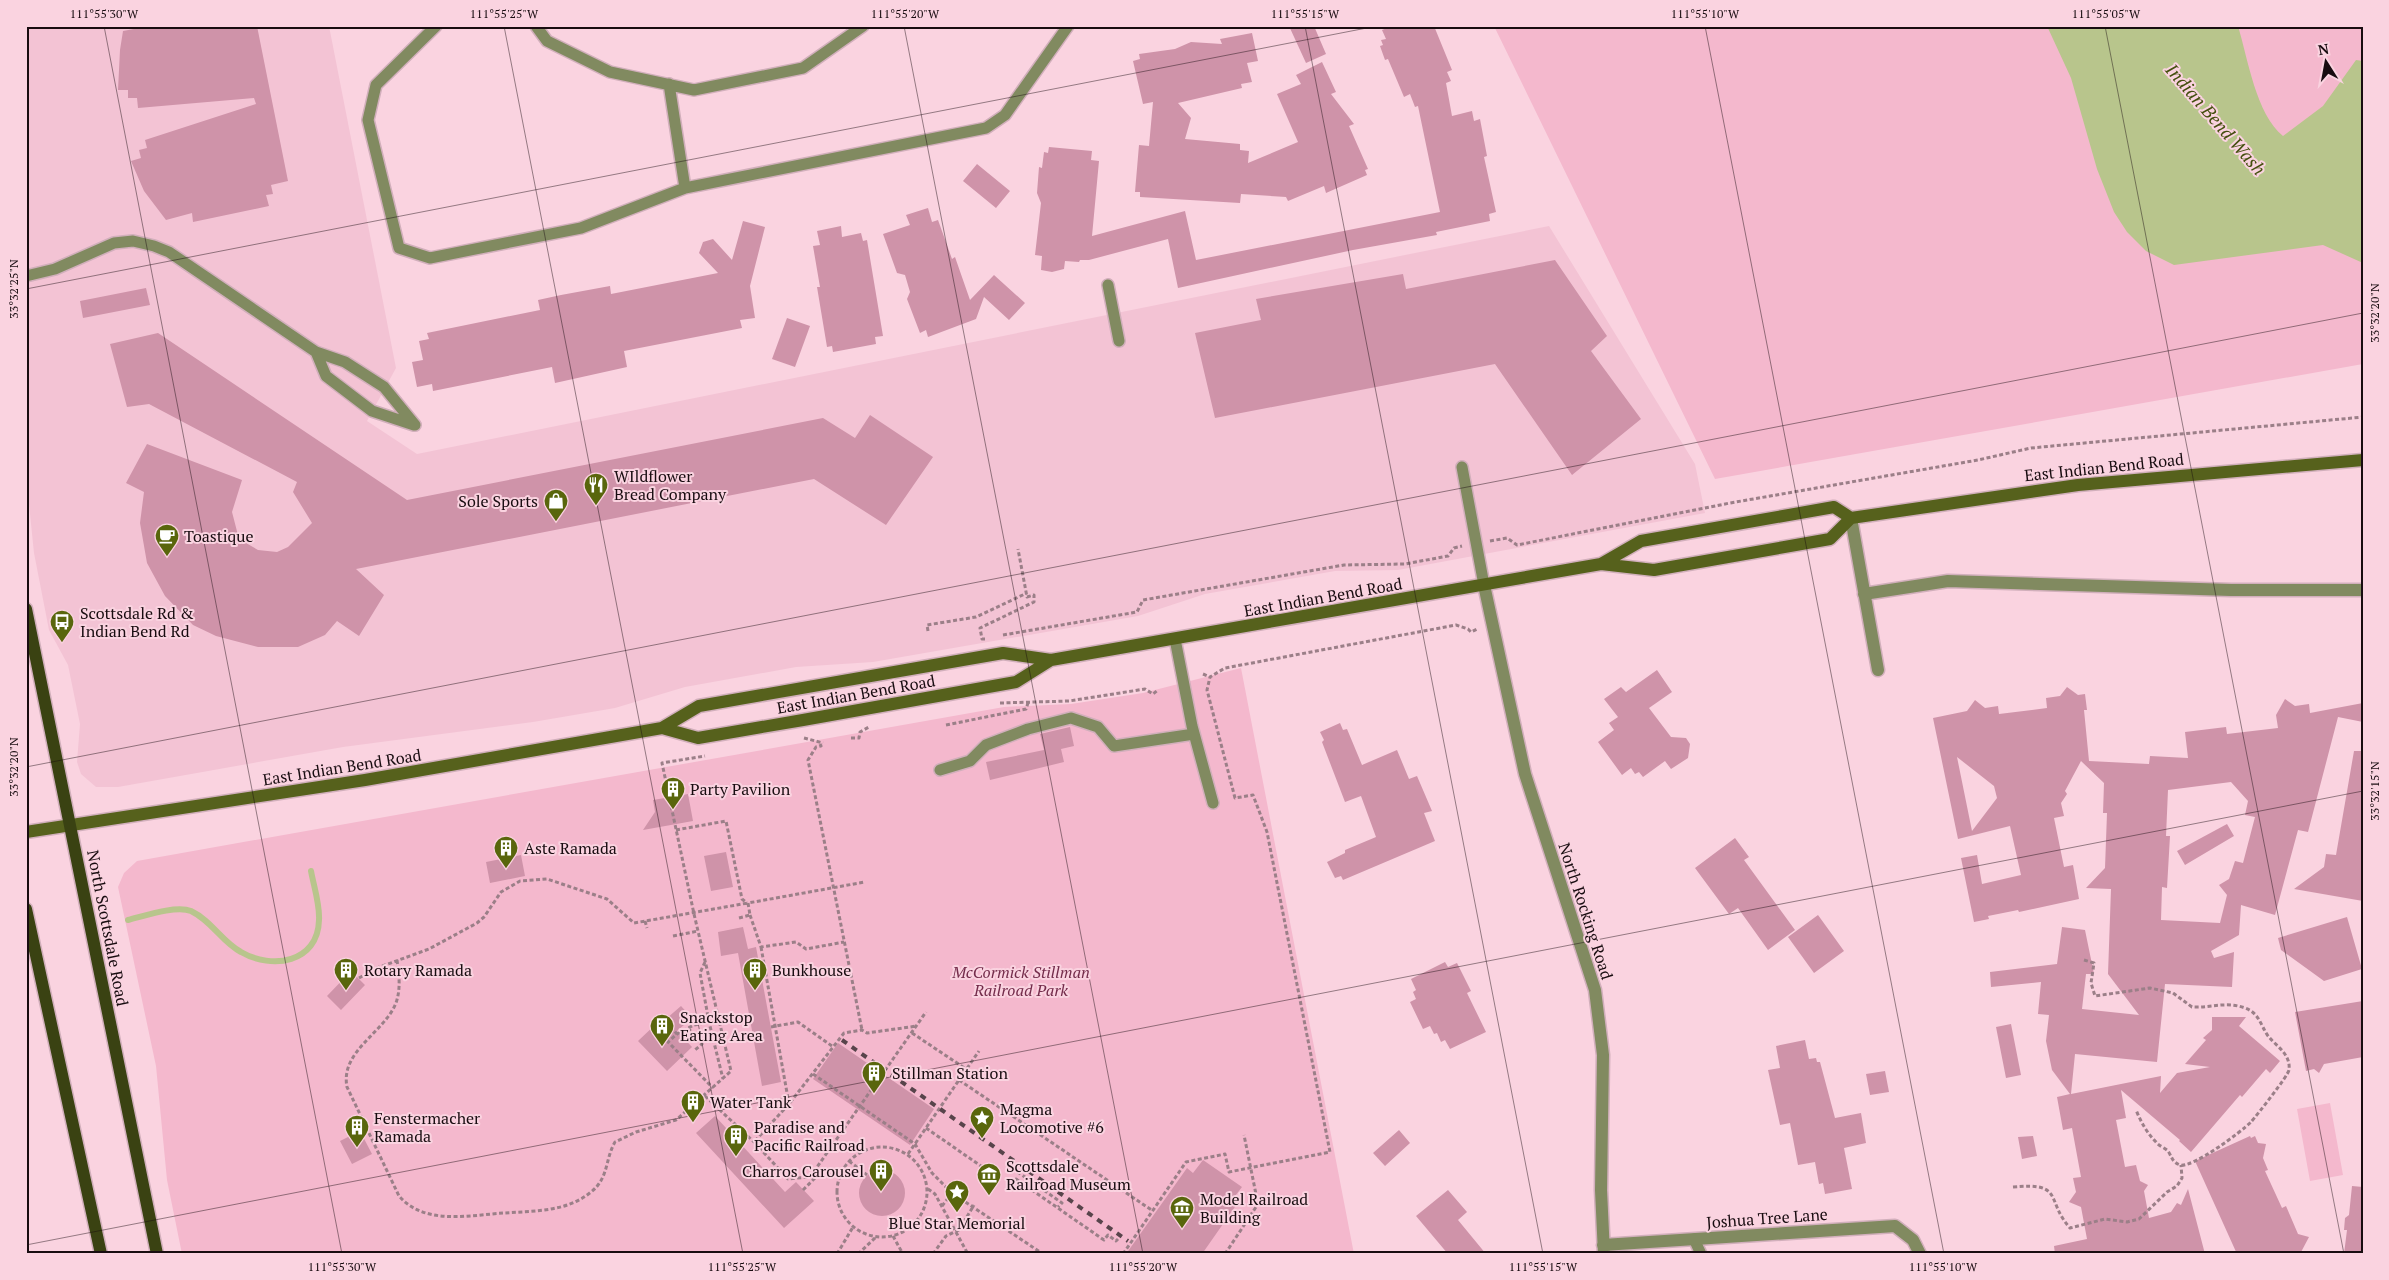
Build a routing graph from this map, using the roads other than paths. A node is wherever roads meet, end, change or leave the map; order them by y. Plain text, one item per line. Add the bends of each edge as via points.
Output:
1 (436, 26) edge
2 (536, 26) edge
3 (863, 26) edge
4 (1068, 26) edge
5 (669, 84) junction
6 (685, 188) junction
7 (26, 276) edge
8 (1108, 285) dead end
9 (1119, 341) dead end
10 (316, 352) junction
11 (2363, 460) edge
12 (1462, 467) dead end
13 (1851, 518) junction
14 (1601, 564) junction
15 (1484, 585) junction
16 (2363, 590) edge
17 (1864, 594) junction
18 (26, 609) edge
19 (1174, 639) junction
20 (1050, 660) junction
21 (1878, 670) dead end
22 (662, 728) junction
23 (1194, 734) junction
24 (940, 770) dead end
25 (1212, 803) dead end
26 (71, 826) junction
27 (26, 832) edge
28 (26, 909) edge
29 (1694, 1239) junction
30 (1603, 1250) edge
31 (101, 1254) edge
32 (157, 1254) edge
33 (1701, 1254) edge
34 (1920, 1254) edge

1 - 6 lane via 376,85 368,120 399,248 430,258 582,228
2 - 5 lane via 547,41 610,72
3 - 5 lane via 803,68 694,90
4 - 6 lane via 1005,115 986,128
5 - 6 lane
7 - 10 lane via 55,269 114,243 154,246 169,252
8 - 9 lane
10 - 10 lane via 326,376 372,411 415,425 384,387 345,362
11 - 13 main road, East Indian Bend Road via 2078,485
12 - 15 lane
13 - 14 main road, East Indian Bend Road via 1830,539 1654,570
13 - 14 main road, East Indian Bend Road via 1834,507 1641,541
13 - 17 street
14 - 15 main road, East Indian Bend Road
15 - 19 main road, East Indian Bend Road
15 - 30 street, North Rocking Road via 1525,774 1595,990 1603,1055
16 - 17 street via 2231,590 1948,581
17 - 21 street
18 - 26 main road, North Scottsdale Road
19 - 20 main road, East Indian Bend Road
19 - 23 lane
20 - 22 main road, East Indian Bend Road via 1003,653 794,689 699,706
20 - 22 main road, East Indian Bend Road via 1016,682 803,720 698,738
22 - 26 main road, East Indian Bend Road via 365,780
23 - 24 lane via 1114,746 1098,727 1071,718 1028,729 986,746 970,761
23 - 25 lane
26 - 27 main road, East Indian Bend Road
26 - 32 main road, North Scottsdale Road
28 - 31 main road
29 - 30 street, Joshua Tree Lane
29 - 33 lane
29 - 34 street, Joshua Tree Lane via 1895,1226 1913,1240

